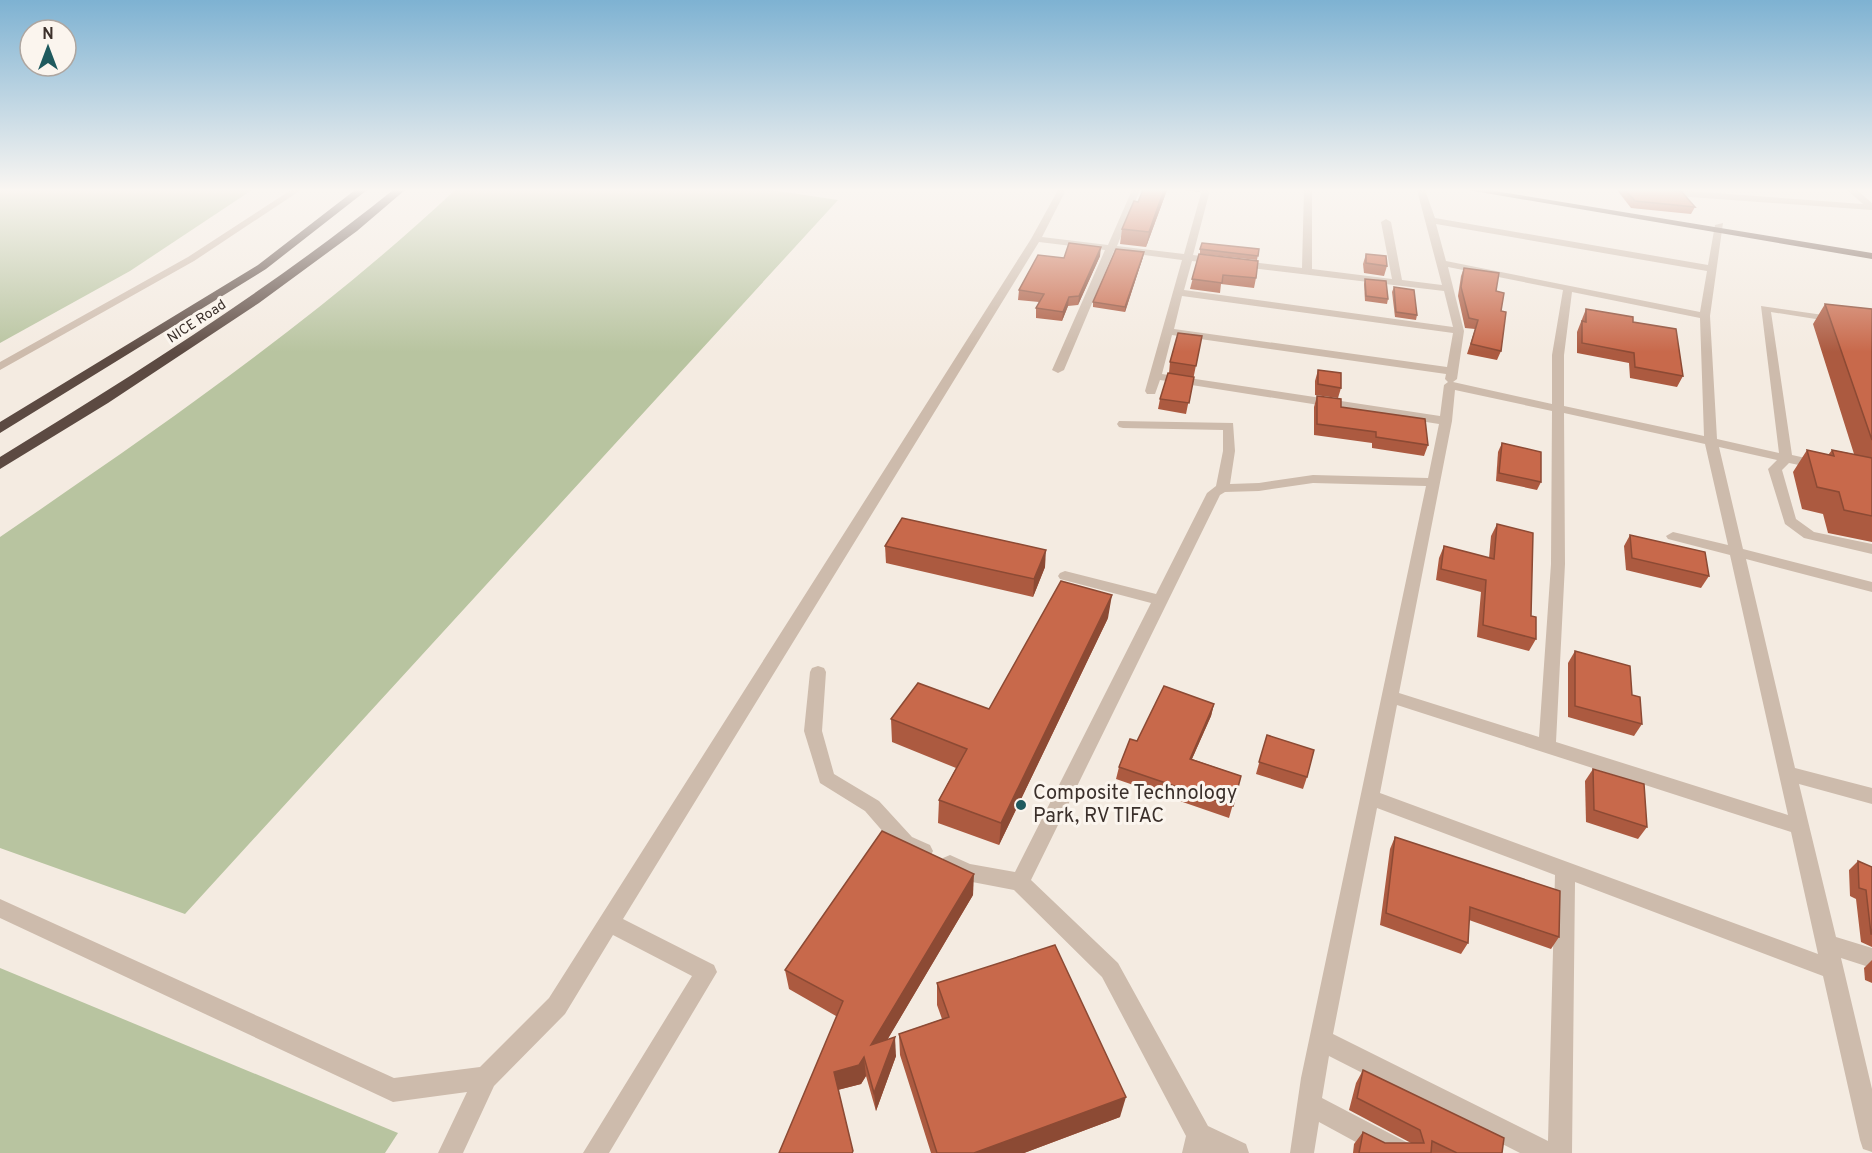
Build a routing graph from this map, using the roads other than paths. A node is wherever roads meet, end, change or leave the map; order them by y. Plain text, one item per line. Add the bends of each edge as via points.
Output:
1 (214, 244) edge
2 (292, 244) edge
3 (333, 244) edge
4 (1033, 244) edge
5 (1076, 244) edge
6 (1112, 244) edge
7 (1192, 244) edge
8 (1307, 244) edge
9 (1390, 244) edge
10 (1438, 244) edge
11 (1568, 244) edge
12 (1716, 244) edge
13 (1805, 244) edge
14 (1834, 244) edge
15 (1110, 248) junction
16 (1872, 249) edge
17 (1872, 256) edge
18 (1188, 258) junction
19 (1443, 263) junction
20 (1712, 269) junction
21 (1306, 272) junction
22 (1398, 283) junction
23 (1568, 288) junction
24 (1450, 289) junction
25 (1179, 292) junction
26 (1705, 316) junction
27 (1872, 325) edge
28 (1168, 331) junction
29 (1459, 331) junction
30 (0, 367) edge
31 (1058, 370) dead end
32 (1155, 376) junction
33 (1451, 378) junction
34 (1151, 391) dead end
35 (1559, 409) junction
36 (1446, 421) junction
37 (1123, 424) dead end
38 (0, 428) edge
39 (1711, 441) junction
40 (1786, 458) junction
41 (0, 464) edge
42 (1829, 468) edge
43 (1433, 482) junction
44 (1222, 488) junction
45 (1673, 536) dead end
46 (1872, 549) edge
47 (1736, 551) junction
48 (1065, 576) dead end
49 (1872, 587) edge
50 (1160, 600) junction
51 (819, 672) dead end
52 (1390, 696) junction
53 (1547, 746) junction
54 (1787, 773) junction
55 (1872, 796) edge
56 (1370, 797) junction
57 (1800, 827) junction
58 (1565, 870) junction
59 (1020, 882) junction
60 (0, 908) edge
61 (609, 923) junction
62 (1826, 944) junction
63 (1872, 958) edge
64 (1832, 969) junction
65 (1321, 1040) junction
66 (486, 1078) junction
67 (1309, 1104) junction
68 (1872, 1140) edge
69 (1197, 1144) edge
70 (450, 1153) edge
71 (595, 1153) edge
72 (1236, 1153) edge
73 (1302, 1153) edge
74 (1401, 1153) edge
75 (1546, 1153) edge
76 (1560, 1153) edge

1 - 30 street
2 - 38 highway, NICE Road via 262,267
3 - 41 highway, NICE Road via 239,312
4 - 61 street
5 - 15 street
6 - 15 street
7 - 18 street
8 - 21 street
9 - 22 street
10 - 19 street
11 - 20 street
12 - 20 street
13 - 17 main road
14 - 16 main road
15 - 18 street
15 - 31 street
18 - 21 street
18 - 25 street
19 - 23 street
19 - 24 street
20 - 26 street
21 - 22 street
22 - 24 street
23 - 26 street
23 - 35 street via 1558,355
24 - 29 street
25 - 28 street
25 - 29 street
26 - 39 street
27 - 40 street via 1765,308
28 - 32 street
28 - 33 street
29 - 33 street
32 - 34 street
32 - 36 street
33 - 35 street
33 - 36 street
35 - 39 street
35 - 53 street via 1558,564
36 - 43 street
37 - 44 street via 1228,426 1229,451
39 - 40 street
39 - 47 street
40 - 42 street
40 - 46 street via 1775,469 1790,521 1809,534
43 - 44 street via 1313,479
43 - 52 street
44 - 50 street via 1214,493
45 - 47 street
47 - 49 street
47 - 54 street
48 - 50 street
50 - 59 street
51 - 59 street via 813,731 826,778 872,806 905,843 967,872
52 - 53 street
52 - 56 street
53 - 57 street
54 - 55 street
54 - 57 street
56 - 58 street
56 - 65 street
57 - 62 street
58 - 64 street
58 - 76 street
59 - 69 street via 1110,970
60 - 66 street via 393,1090
61 - 66 street via 557,1006
61 - 71 street via 706,972
62 - 63 street
62 - 64 street
64 - 68 street
65 - 67 street
65 - 75 street
66 - 70 street
67 - 73 street
67 - 74 street
69 - 72 street

